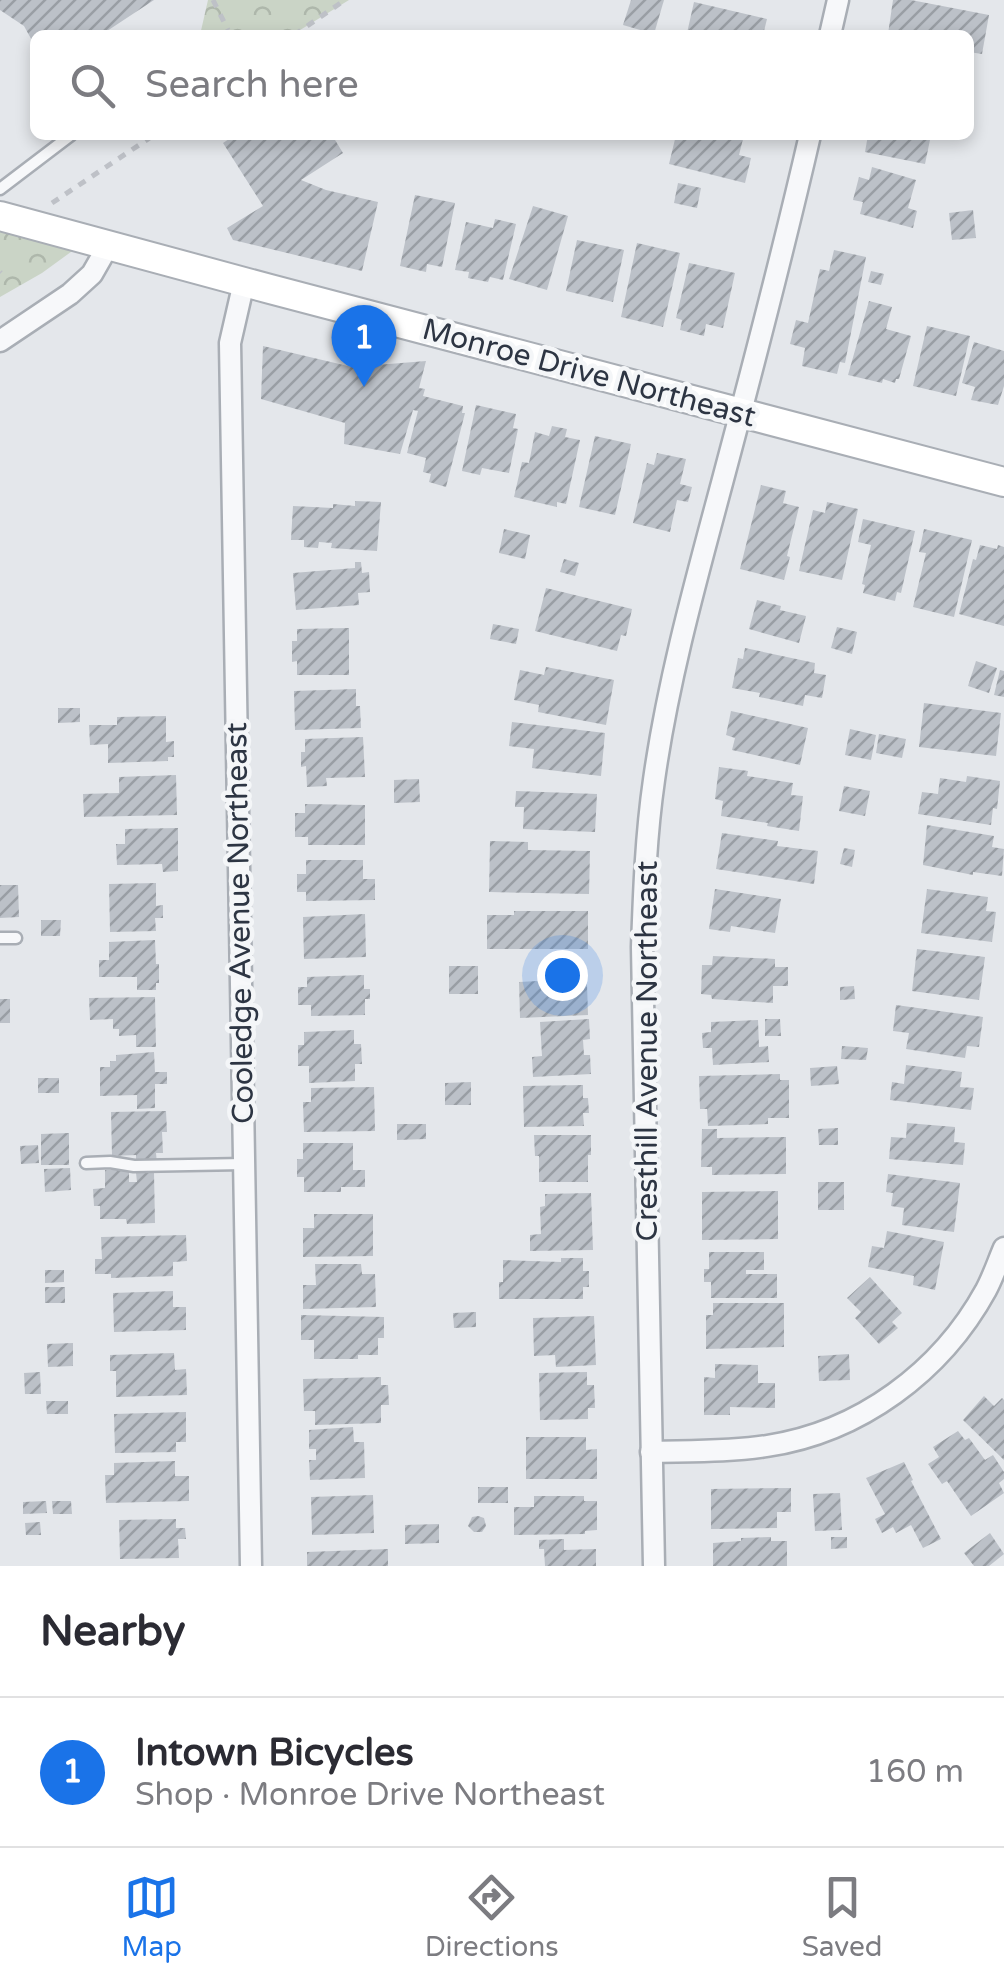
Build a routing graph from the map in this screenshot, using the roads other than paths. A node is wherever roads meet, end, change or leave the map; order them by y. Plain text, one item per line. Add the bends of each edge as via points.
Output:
1 (838, 0) edge
2 (831, 30) edge
3 (65, 140) edge
4 (809, 140) edge
5 (0, 189) edge
6 (0, 216) edge
7 (108, 246) junction
8 (244, 282) junction
9 (0, 341) edge
10 (740, 413) junction
11 (1004, 482) edge
12 (0, 938) edge
13 (16, 938) dead end
14 (86, 1163) dead end
15 (244, 1164) junction
16 (1004, 1248) edge
17 (651, 1452) junction
18 (251, 1566) edge
19 (654, 1566) edge

1 - 2 street
3 - 5 lane
4 - 10 street, Cresthill Avenue Northeast
6 - 7 main road, Monroe Drive Northeast
7 - 8 main road, Monroe Drive Northeast
7 - 9 street via 70,294
8 - 10 main road, Monroe Drive Northeast
8 - 15 street, Cooledge Avenue Northeast via 230,344
10 - 11 main road, Monroe Drive Northeast
10 - 17 street, Cresthill Avenue Northeast via 666,710 646,847
12 - 13 lane
14 - 15 lane
15 - 18 street, Cooledge Avenue Northeast
16 - 17 street via 959,1332 928,1368 864,1413 766,1447
17 - 19 street, Cresthill Avenue Northeast

